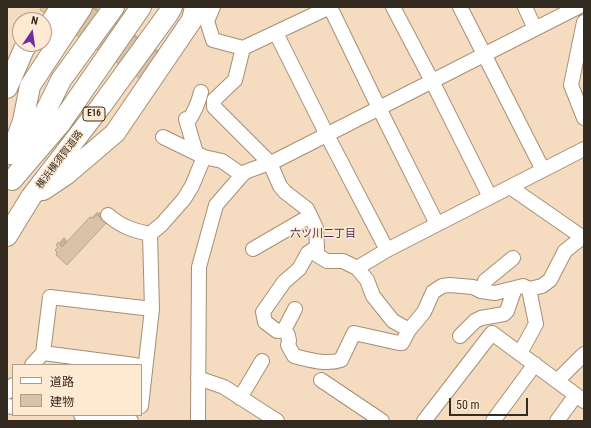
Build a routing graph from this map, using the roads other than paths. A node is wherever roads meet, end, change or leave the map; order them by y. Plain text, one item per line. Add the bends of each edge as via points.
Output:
1 (61, 7) edge
2 (72, 7) edge
3 (82, 7) edge
4 (93, 7) edge
5 (102, 7) edge
6 (114, 7) edge
7 (123, 7) edge
8 (132, 7) edge
9 (141, 7) edge
10 (151, 7) edge
11 (160, 7) edge
12 (172, 7) edge
13 (178, 7) edge
14 (187, 7) edge
15 (195, 7) edge
16 (213, 7) edge
17 (330, 7) edge
18 (393, 7) edge
19 (460, 7) edge
20 (524, 7) edge
21 (578, 7) edge
22 (52, 21) edge
23 (584, 22) edge
24 (535, 29) junction
25 (276, 33) junction
26 (244, 48) junction
27 (23, 52) edge
28 (31, 52) edge
29 (484, 55) junction
30 (10, 81) edge
31 (432, 81) junction
32 (201, 92) dead end
33 (379, 108) junction
34 (584, 118) edge
35 (23, 121) junction
36 (46, 126) junction
37 (327, 135) junction
38 (164, 136) dead end
39 (78, 148) junction
40 (584, 149) edge
41 (200, 155) junction
42 (270, 163) junction
43 (12, 166) edge
44 (543, 170) junction
45 (46, 174) junction
46 (242, 175) junction
47 (510, 187) junction
48 (32, 197) junction
49 (490, 197) junction
50 (108, 215) dead end
51 (310, 216) junction
52 (437, 224) junction
53 (145, 233) junction
54 (7, 236) edge
55 (583, 236) edge
56 (317, 247) junction
57 (254, 249) dead end
58 (386, 250) junction
59 (512, 258) dead end
60 (357, 268) junction
61 (522, 288) junction
62 (482, 291) junction
63 (152, 309) junction
64 (295, 309) dead end
65 (408, 330) junction
66 (460, 336) dead end
67 (287, 339) junction
68 (43, 353) junction
69 (520, 353) junction
70 (584, 354) edge
71 (262, 361) dead end
72 (33, 364) edge
73 (125, 364) edge
74 (140, 364) edge
75 (535, 364) junction
76 (198, 378) junction
77 (321, 380) dead end
78 (557, 381) junction
79 (240, 398) junction
80 (580, 398) edge
81 (89, 416) edge
82 (131, 421) edge
83 (198, 421) edge
84 (277, 421) edge
85 (382, 421) edge
86 (424, 421) edge
87 (493, 421) edge
88 (557, 421) edge

1 - 22 highway
2 - 43 highway via 26,76 20,91
3 - 35 highway via 30,86
4 - 35 highway via 40,86 38,96
5 - 43 highway via 72,50 45,96
6 - 43 highway via 61,80
7 - 36 highway
8 - 36 highway
9 - 43 highway via 60,124
10 - 45 highway via 56,149
11 - 45 highway
12 - 45 highway, 横浜横須賀道路 / E16 via 126,72
13 - 39 highway via 141,65
14 - 39 highway via 148,70 103,128
15 - 48 highway via 192,20 115,133 67,174
16 - 26 street via 207,21 213,40
17 - 25 street
17 - 33 street
18 - 31 street
19 - 29 street
20 - 24 street
21 - 24 street
23 - 34 street via 571,85
24 - 29 street
25 - 26 street
25 - 37 street
26 - 42 street via 235,80 214,100 214,107
27 - 30 highway
28 - 30 highway
29 - 31 street
29 - 44 street
31 - 33 street
31 - 49 street
32 - 41 street via 199,103 187,121
33 - 37 street
33 - 52 street
35 - 43 highway
36 - 43 highway
37 - 42 street
37 - 58 street
38 - 41 street
39 - 45 highway
40 - 44 street
41 - 46 street via 222,161
41 - 53 street via 192,186 184,199 162,224
42 - 46 street
42 - 51 street via 280,186 307,209
44 - 47 street
45 - 48 highway, 横浜横須賀道路 / E16
46 - 76 street via 216,205 199,267
47 - 49 street
47 - 55 street
48 - 54 highway, 横浜横須賀道路 / E16
49 - 52 street
50 - 53 street via 118,223
51 - 56 street via 316,228
51 - 57 street
52 - 58 street
53 - 63 street
55 - 61 street via 565,251 550,280 542,286
56 - 60 street via 317,255 327,261 343,261
56 - 67 street via 308,253 299,269 284,282 263,312 265,322
58 - 60 street
59 - 62 street via 486,281
60 - 65 street via 367,280 373,296 393,321
61 - 62 street via 494,293
61 - 66 street via 504,314 481,318
61 - 69 street via 536,324
62 - 65 street via 450,284 442,286 434,292 424,312
63 - 68 street via 50,297
63 - 74 street
64 - 67 street
65 - 67 street via 402,343 354,333 341,360 335,362 294,356
68 - 72 street
68 - 73 street
69 - 75 street
69 - 86 street via 492,332
70 - 78 street
71 - 79 street
75 - 78 street
75 - 87 street
76 - 79 street via 224,387
76 - 83 street
77 - 85 street
78 - 80 street
79 - 84 street
80 - 88 street
81 - 82 street

